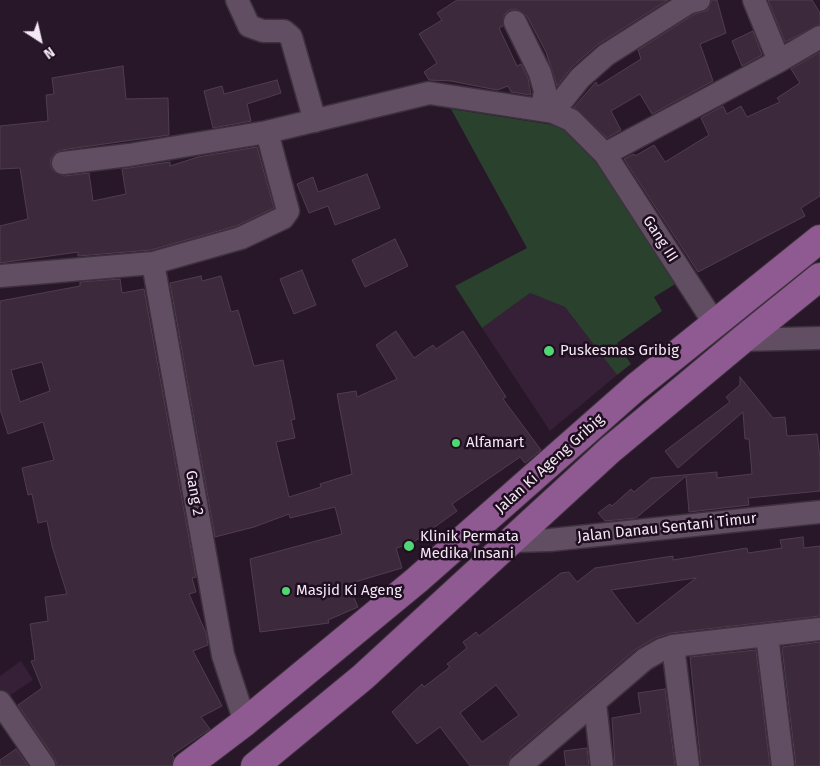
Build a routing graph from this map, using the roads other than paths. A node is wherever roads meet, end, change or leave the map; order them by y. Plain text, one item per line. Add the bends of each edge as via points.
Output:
1 (237, 0) edge
2 (699, 0) edge
3 (754, 0) edge
4 (515, 22) dead end
5 (820, 37) edge
6 (779, 61) junction
7 (548, 111) junction
8 (315, 121) junction
9 (267, 132) junction
10 (605, 154) junction
11 (63, 163) dead end
12 (820, 239) edge
13 (153, 262) junction
14 (0, 276) edge
15 (820, 277) edge
16 (715, 324) junction
17 (820, 338) edge
18 (742, 340) junction
19 (820, 512) edge
20 (514, 541) junction
21 (820, 629) edge
22 (767, 636) junction
23 (673, 646) junction
24 (0, 702) edge
25 (596, 703) junction
26 (245, 722) junction
27 (525, 764) edge
28 (44, 766) edge
29 (187, 766) edge
30 (255, 766) edge
31 (602, 766) edge
32 (688, 766) edge
33 (782, 766) edge

1 - 8 street via 249,26 262,31 284,31 291,37
2 - 7 street via 688,3 606,55
3 - 6 street
4 - 7 street via 540,73
5 - 6 street
6 - 10 street
7 - 8 street via 429,93
7 - 10 street, Gang III via 571,120
8 - 9 street
9 - 11 street
9 - 13 street via 287,209 286,216 242,238
10 - 16 street, Gang III
12 - 16 main road, Jalan Ki Ageng Gribig
13 - 14 street
13 - 26 street, Gang 2 via 222,655
15 - 18 main road, Jalan Ki Ageng Gribig
16 - 26 main road, Jalan Ki Ageng Gribig via 616,404 526,487
17 - 18 street
18 - 20 main road, Jalan Ki Ageng Gribig via 610,450
19 - 20 street, Jalan Danau Sentani Timur
20 - 30 main road, Jalan Ki Ageng Gribig via 363,677
21 - 22 street
22 - 23 street
22 - 33 street
23 - 25 street via 645,659
23 - 32 street
24 - 28 street
25 - 27 street
25 - 31 street
26 - 29 main road, Jalan Ki Ageng Gribig

